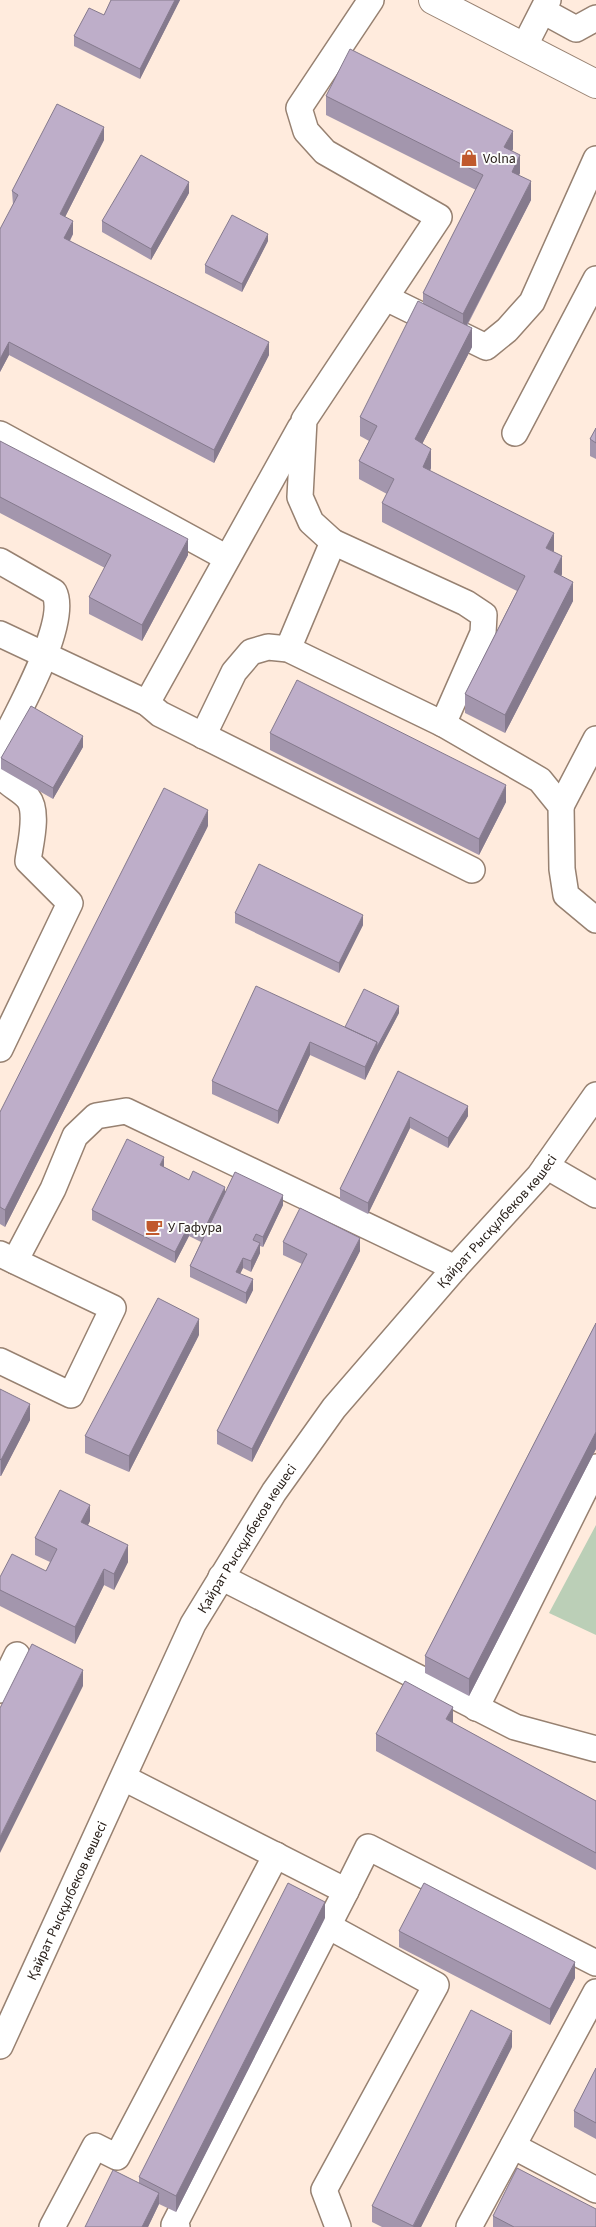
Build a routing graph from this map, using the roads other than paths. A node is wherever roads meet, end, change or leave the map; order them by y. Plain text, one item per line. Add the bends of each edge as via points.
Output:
1 (372, 0) edge
2 (433, 0) edge
3 (545, 5) edge
4 (596, 18) edge
5 (524, 47) junction
6 (596, 84) edge
7 (595, 162) edge
8 (596, 279) edge
9 (386, 298) junction
10 (304, 420) junction
11 (514, 433) dead end
12 (0, 434) edge
13 (333, 542) junction
14 (227, 558) junction
15 (0, 561) edge
16 (0, 634) edge
17 (288, 649) junction
18 (45, 657) junction
19 (147, 703) junction
20 (443, 724) junction
21 (203, 736) junction
22 (596, 739) edge
23 (0, 748) edge
24 (0, 771) edge
25 (561, 806) junction
26 (472, 870) dead end
27 (596, 920) edge
28 (0, 1049) edge
29 (596, 1095) edge
30 (546, 1166) junction
31 (596, 1194) edge
32 (7, 1257) edge
33 (455, 1268) junction
34 (0, 1361) edge
35 (596, 1467) edge
36 (221, 1577) junction
37 (17, 1655) dead end
38 (0, 1690) edge
39 (476, 1708) junction
40 (596, 1749) edge
41 (124, 1778) junction
42 (276, 1855) junction
43 (346, 1891) junction
44 (328, 1926) junction
45 (596, 1963) edge
46 (596, 1992) edge
47 (0, 2046) edge
48 (513, 2146) junction
49 (596, 2190) edge
50 (52, 2227) edge
51 (177, 2227) edge
52 (338, 2227) edge
53 (469, 2227) edge

1 - 9 street via 299,108 306,131 326,152 439,217
2 - 5 main road
3 - 4 street via 576,29
3 - 5 street
5 - 6 main road
7 - 9 street via 532,302 507,330 486,346
8 - 11 street
9 - 10 street
10 - 13 street via 300,497 310,522
10 - 14 street
12 - 14 street
13 - 17 street
13 - 20 street via 466,603 484,615 483,633
14 - 19 street
15 - 18 street via 54,592 59,600
16 - 18 street
17 - 20 street
17 - 21 street via 268,647 252,652 234,672
18 - 19 street
18 - 23 street
19 - 21 street via 160,714
20 - 25 street via 540,780
21 - 26 street
22 - 25 street
24 - 28 street via 4,781 29,799 34,820 28,861 70,902
25 - 27 street via 562,869 566,895
29 - 30 street, Қайрат Рысқұлбеков көшесі
30 - 31 street
30 - 33 street, Қайрат Рысқұлбеков көшесі
32 - 33 street via 53,1189 75,1136 96,1116 126,1111
32 - 34 street via 113,1308 71,1395
33 - 36 street, Қайрат Рысқұлбеков көшесі via 334,1408 274,1492
35 - 39 street
36 - 39 street
36 - 41 street, Қайрат Рысқұлбеков көшесі via 193,1624
37 - 38 street
39 - 40 street via 515,1727
41 - 42 street
41 - 47 street, Қайрат Рысқұлбеков көшесі
42 - 43 street
42 - 50 street via 117,2157 95,2146
43 - 44 street
43 - 45 street via 368,1847
44 - 51 street via 174,2225
44 - 52 street via 436,1984 324,2190
46 - 48 street
48 - 49 street
48 - 53 street

